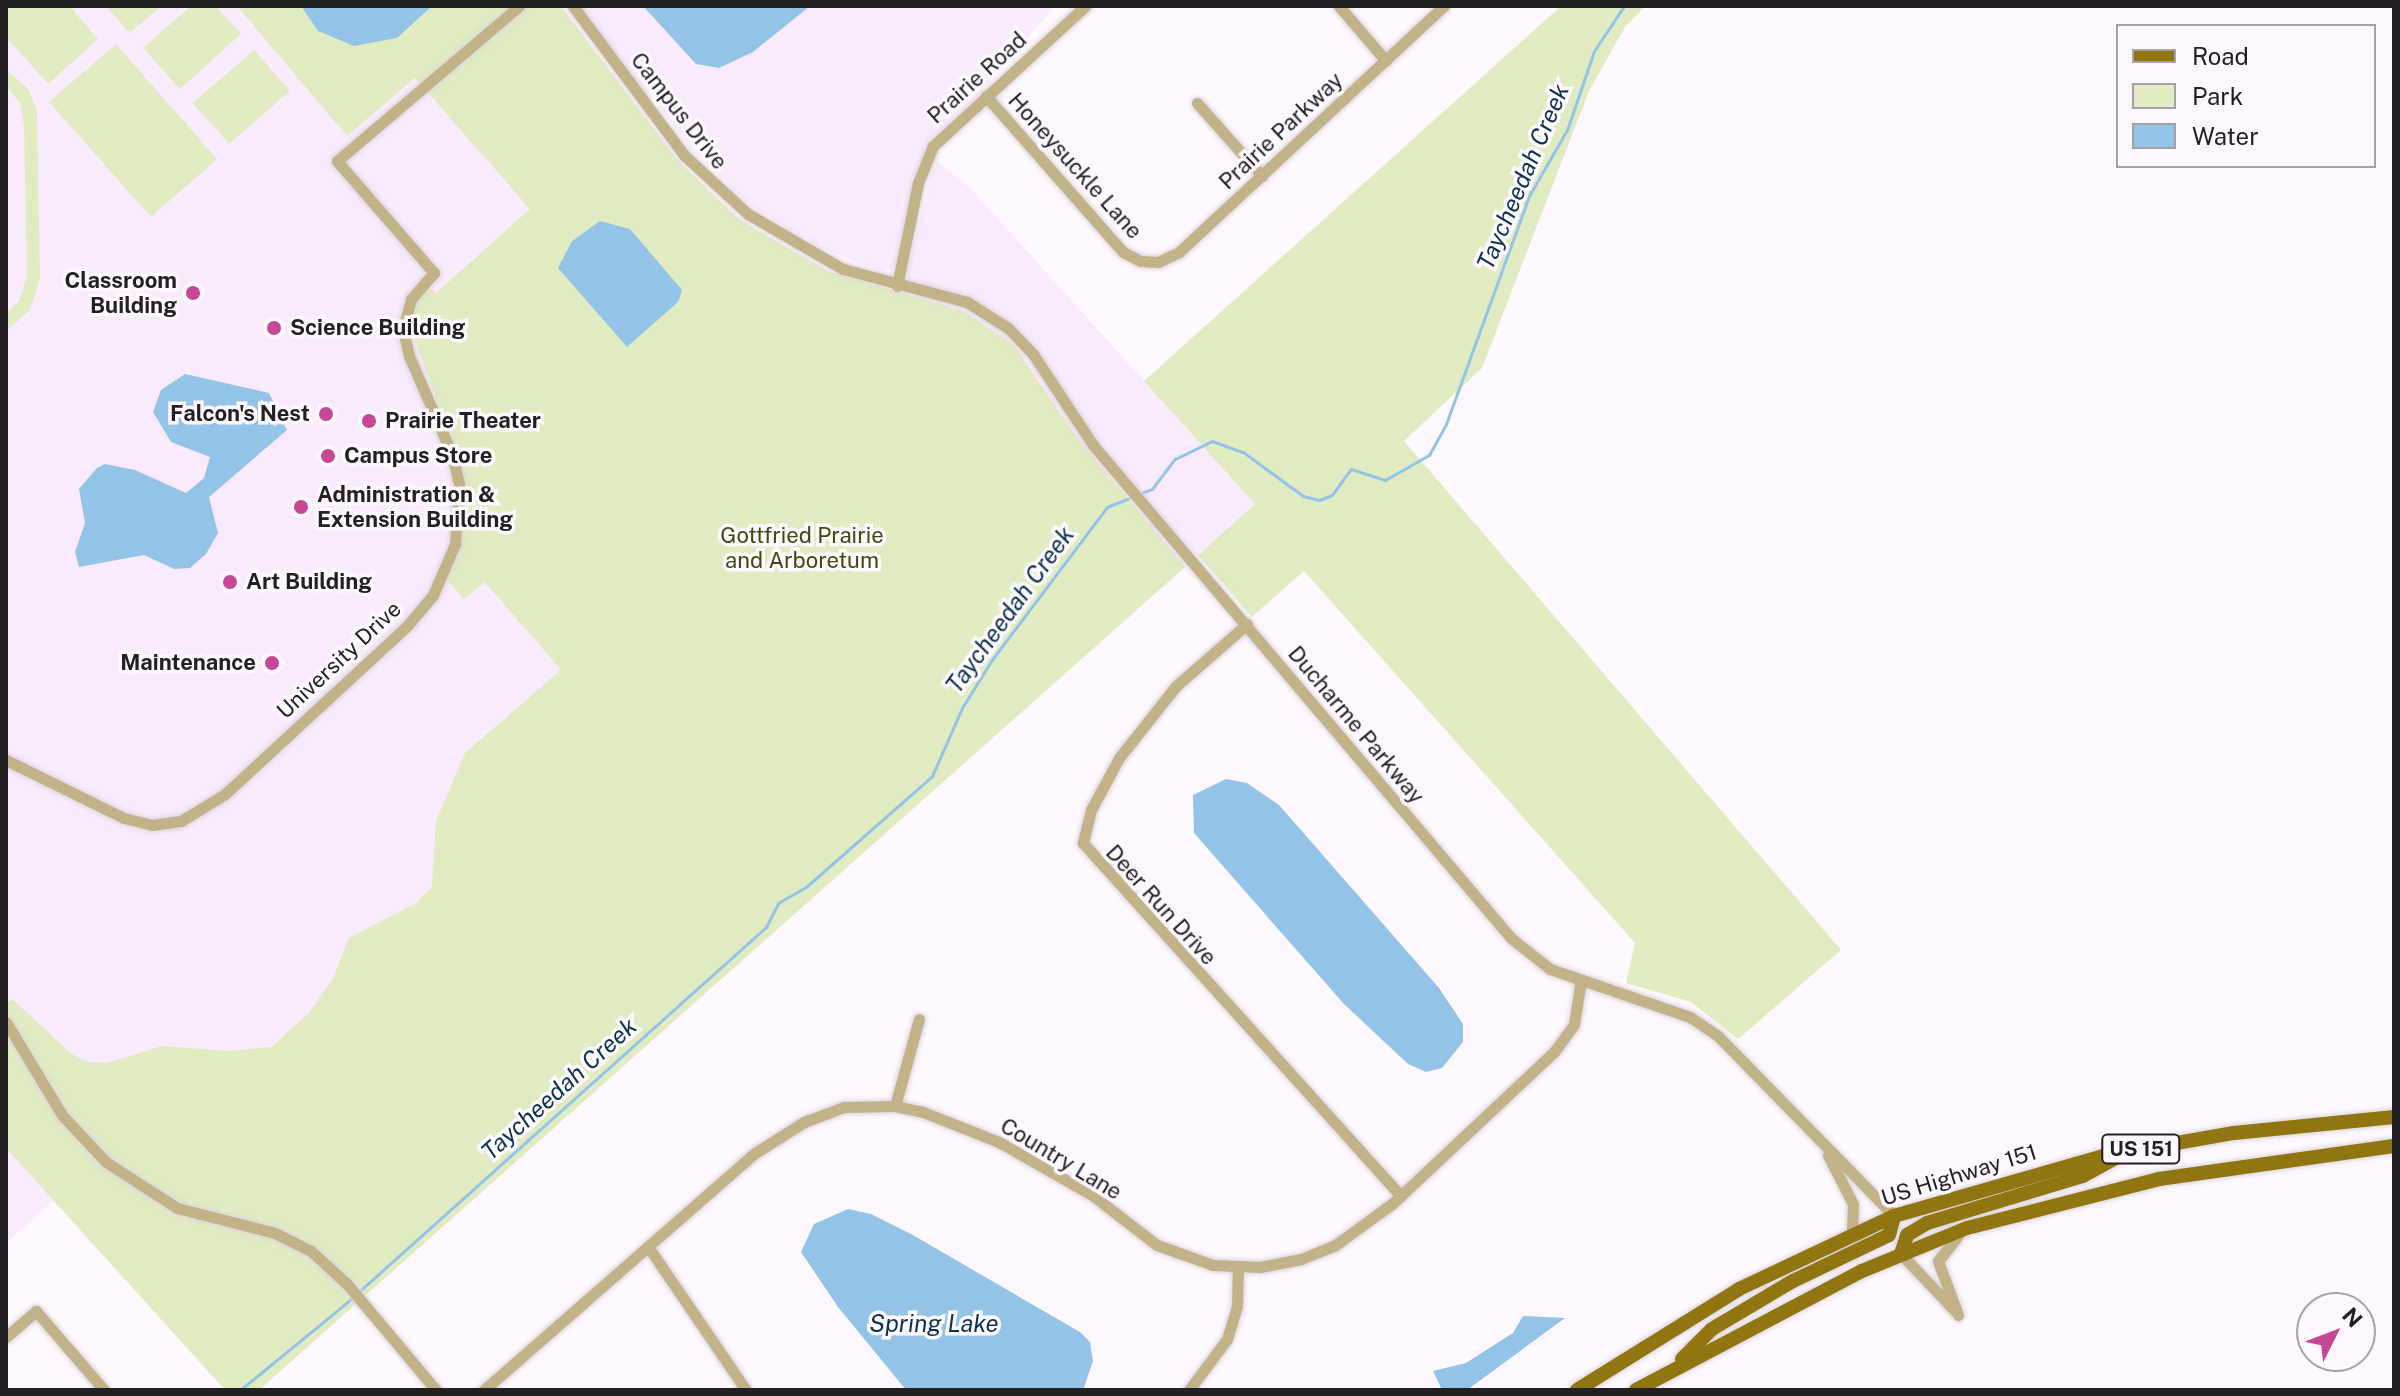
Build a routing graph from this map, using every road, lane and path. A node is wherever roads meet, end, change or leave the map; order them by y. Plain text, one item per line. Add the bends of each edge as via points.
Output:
1 (519, 6) edge
2 (573, 6) edge
3 (1085, 6) edge
4 (1339, 6) edge
5 (1444, 6) edge
6 (1386, 61) junction
7 (986, 96) junction
8 (1197, 103) dead end
9 (1262, 176) junction
10 (1135, 259) joint
11 (897, 286) junction
12 (1247, 624) junction
13 (6, 760) edge
14 (1581, 980) junction
15 (919, 1019) dead end
16 (6, 1022) edge
17 (895, 1106) junction
18 (2394, 1117) edge
19 (2394, 1146) edge
20 (1824, 1148) junction
21 (2130, 1151) junction
22 (1401, 1196) junction
23 (1894, 1216) junction
24 (1967, 1228) junction
25 (1852, 1235) junction
26 (649, 1248) junction
27 (1901, 1254) junction
28 (1238, 1266) junction
29 (6, 1337) edge
30 (1672, 1369) junction
31 (104, 1390) edge
32 (436, 1390) edge
33 (484, 1390) edge
34 (746, 1390) edge
35 (1189, 1390) edge
36 (1577, 1390) edge
37 (1636, 1390) edge

1 - 13 street, University Drive via 337,161 434,273 411,299 403,329 459,484 455,544 433,595 407,626 225,794 181,821 152,825 124,818
2 - 11 street, Campus Drive via 684,155 726,198 818,256
3 - 7 street, Prairie Road
4 - 6 street
5 - 6 street, Prairie Parkway
6 - 9 street, Prairie Parkway
7 - 10 street, Honeysuckle Lane via 1120,249
7 - 11 street, Prairie Road via 938,140 926,160
8 - 9 street
9 - 10 street, Prairie Parkway via 1174,255 1155,262
11 - 12 street, Ducharme Parkway via 967,302 1008,328 1128,486
12 - 14 street, Ducharme Parkway via 1511,938 1550,969
12 - 22 street, Deer Run Drive via 1176,686 1119,758 1091,810 1083,843 1180,957
14 - 20 street, Ducharme Parkway via 1690,1017 1718,1036
14 - 22 street, Country Lane via 1574,1024 1554,1052
15 - 17 street
16 - 32 street via 62,1115 122,1175 177,1208 293,1240 351,1289
17 - 26 street, Country Lane via 844,1107 804,1122 755,1153
17 - 28 street, Country Lane via 999,1142 1092,1195 1157,1245 1213,1265
18 - 21 main road, US Highway 151 / US 151 via 2234,1133
19 - 24 main road, US 151 via 2159,1179
20 - 23 street, Ducharme Parkway
20 - 25 street, Ducharme Parkway via 1853,1204
21 - 23 main road, US Highway 151 / US 151 via 1984,1187
21 - 27 main road via 2083,1176 1914,1229
22 - 28 street, Country Lane via 1334,1246 1274,1265
23 - 25 main road, US Highway 151 / US 151
23 - 30 main road via 1889,1235 1793,1281 1712,1329
24 - 27 main road, US 151
24 - 27 street via 1938,1261 1958,1315
25 - 36 main road, US Highway 151 / US 151 via 1670,1328
26 - 33 street, Country Lane
26 - 34 street
27 - 30 main road, US 151
28 - 35 street via 1237,1306 1227,1339
29 - 31 street via 36,1311
30 - 37 main road, US 151

